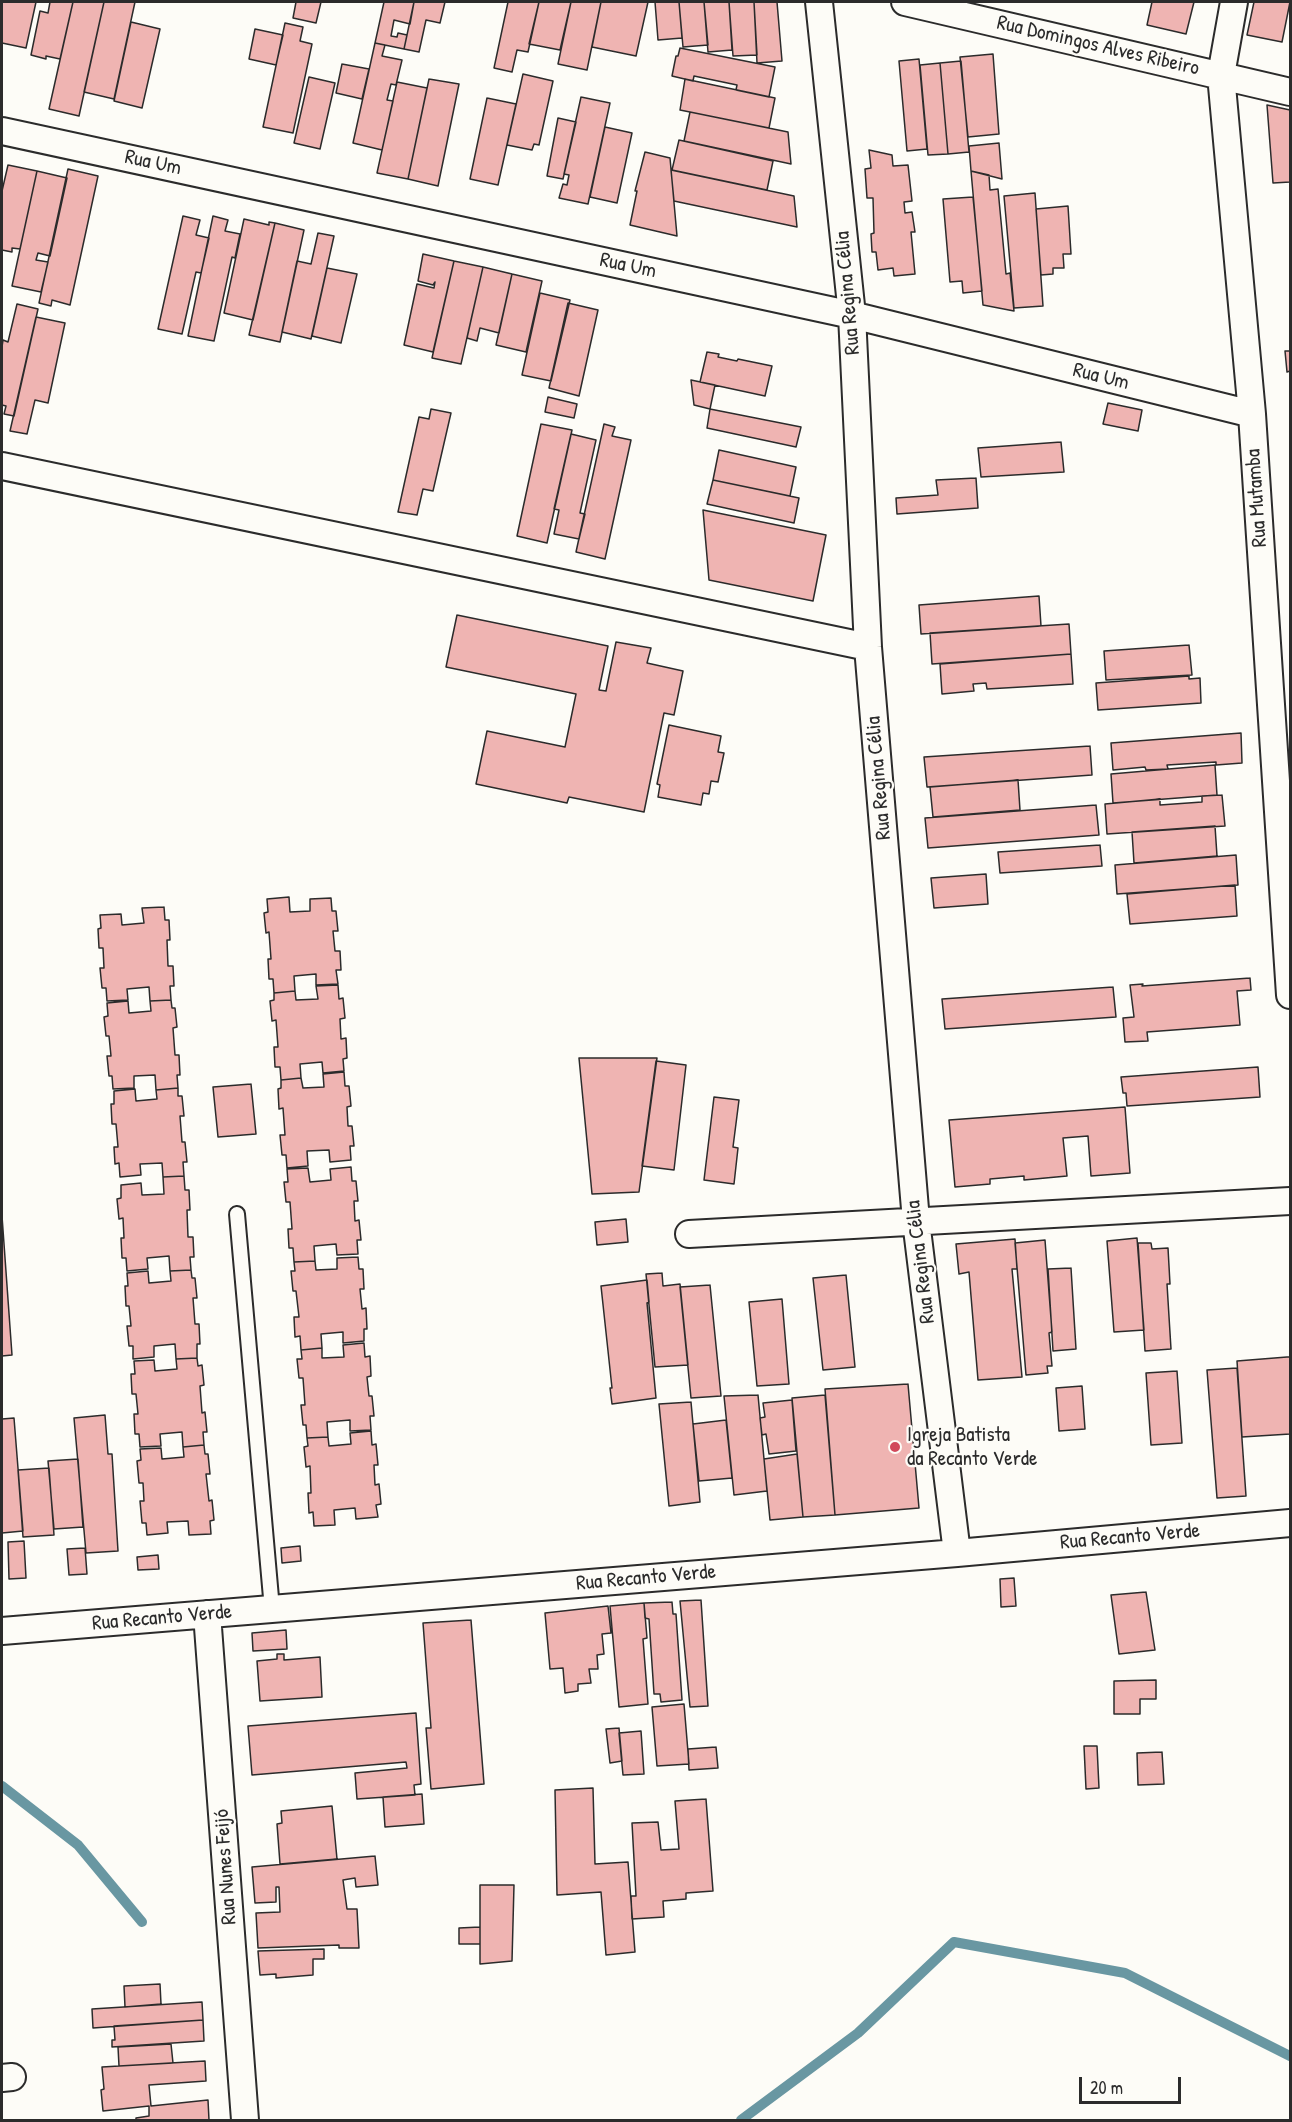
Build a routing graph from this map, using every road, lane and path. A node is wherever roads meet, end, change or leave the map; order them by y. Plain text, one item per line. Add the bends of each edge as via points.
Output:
1 (819, 2) edge
2 (905, 2) edge
3 (1234, 2) edge
4 (1221, 75) junction
5 (1290, 92) edge
6 (2, 131) edge
7 (852, 315) junction
8 (1252, 414) junction
9 (2, 466) edge
10 (867, 647) junction
11 (1290, 995) edge
12 (1290, 1201) edge
13 (237, 1214) dead end
14 (916, 1221) junction
15 (689, 1234) dead end
16 (1290, 1523) edge
17 (957, 1553) junction
18 (272, 1609) junction
19 (207, 1614) junction
20 (2, 1631) edge
21 (245, 2121) edge

1 - 7 street, Rua Regina Célia
2 - 4 street, Rua Domingos Alves Ribeiro
3 - 4 street, Rua Mutamba
4 - 5 street, Rua Domingos Alves Ribeiro
4 - 8 street, Rua Mutamba
6 - 7 street, Rua Um
7 - 8 street, Rua Um
7 - 10 street, Rua Regina Célia
8 - 11 street, Rua Mutamba
9 - 10 street
10 - 14 street, Rua Regina Célia
12 - 14 street
13 - 18 lane
14 - 15 street
14 - 17 street, Rua Regina Célia
16 - 17 street, Rua Recanto Verde
17 - 18 street, Rua Recanto Verde
18 - 19 street, Rua Recanto Verde
19 - 20 street, Rua Recanto Verde
19 - 21 street, Rua Nunes Feijó

